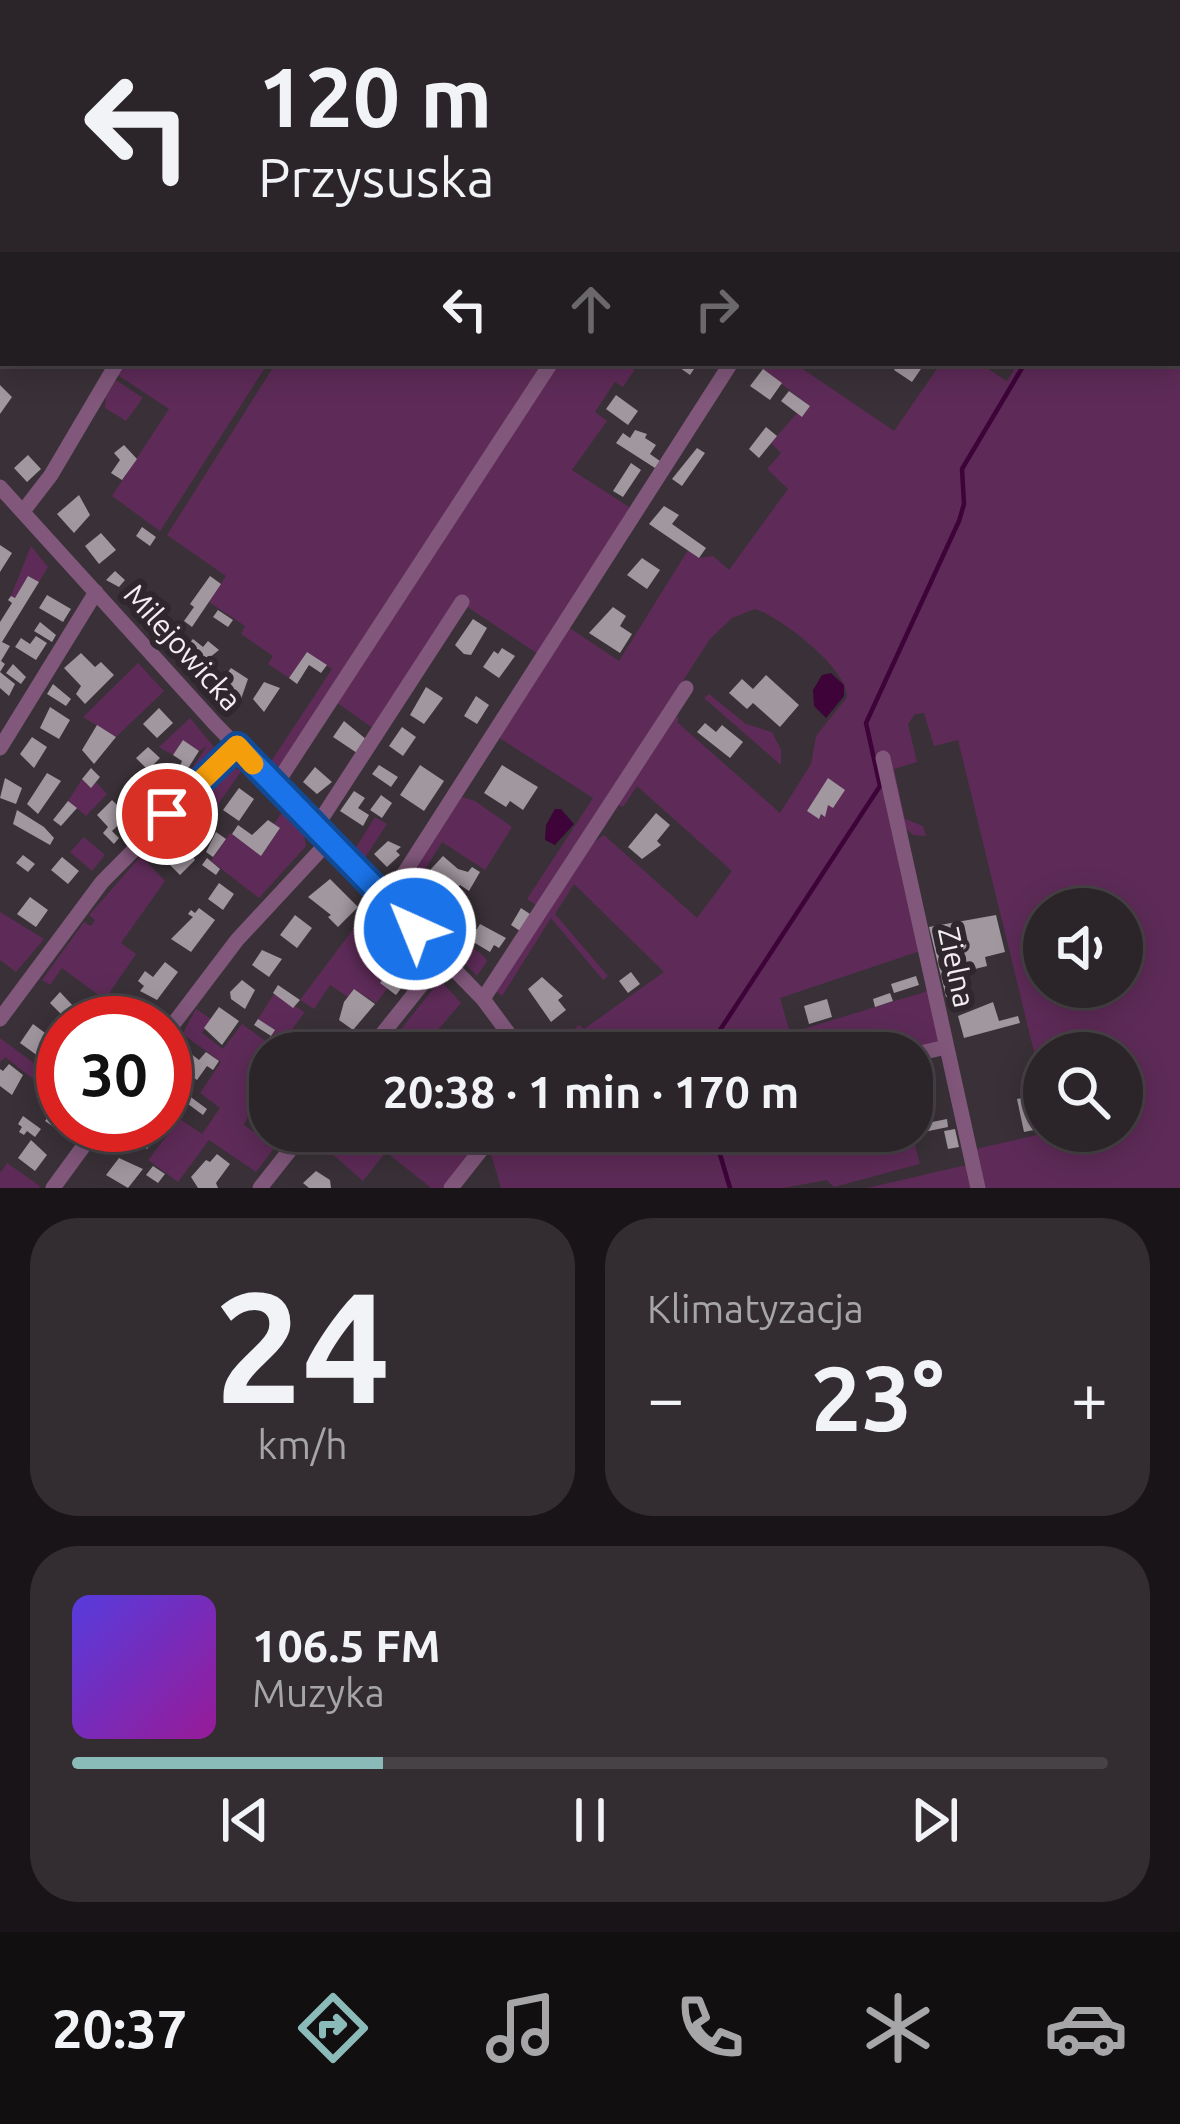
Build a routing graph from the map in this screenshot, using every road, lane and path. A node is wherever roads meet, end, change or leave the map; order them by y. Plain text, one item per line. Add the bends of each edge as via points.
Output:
1 (116, 366) edge
2 (549, 366) edge
3 (729, 366) edge
4 (0, 487) edge
5 (24, 510) junction
6 (96, 592) junction
7 (462, 602) dead end
8 (686, 688) dead end
9 (237, 746) junction
10 (0, 748) edge
11 (884, 758) dead end
12 (275, 786) junction
13 (316, 827) junction
14 (329, 841) junction
15 (387, 900) junction
16 (443, 958) junction
17 (192, 999) edge
18 (483, 999) junction
19 (0, 1019) edge
20 (384, 1032) edge
21 (507, 1032) edge
22 (946, 1047) junction
23 (933, 1050) edge
24 (79, 1152) edge
25 (288, 1152) edge
26 (479, 1152) edge
27 (53, 1188) edge
28 (260, 1188) edge
29 (451, 1188) edge
30 (978, 1188) edge

1 - 5 street
2 - 12 street
3 - 15 street
4 - 5 street, Milejowicka
5 - 6 street, Milejowicka
6 - 9 street, Milejowicka
6 - 10 street
7 - 13 street
8 - 18 street
9 - 12 street, Milejowicka
9 - 19 street via 102,882
11 - 22 street, Zielna
12 - 13 street, Milejowicka
13 - 14 street, Milejowicka
14 - 15 street, Milejowicka
14 - 17 street
15 - 16 street, Milejowicka
16 - 18 street, Milejowicka
16 - 20 street
18 - 21 street, Milejowicka
22 - 23 street
22 - 30 street, Zielna
24 - 27 street
25 - 28 street
26 - 29 street

